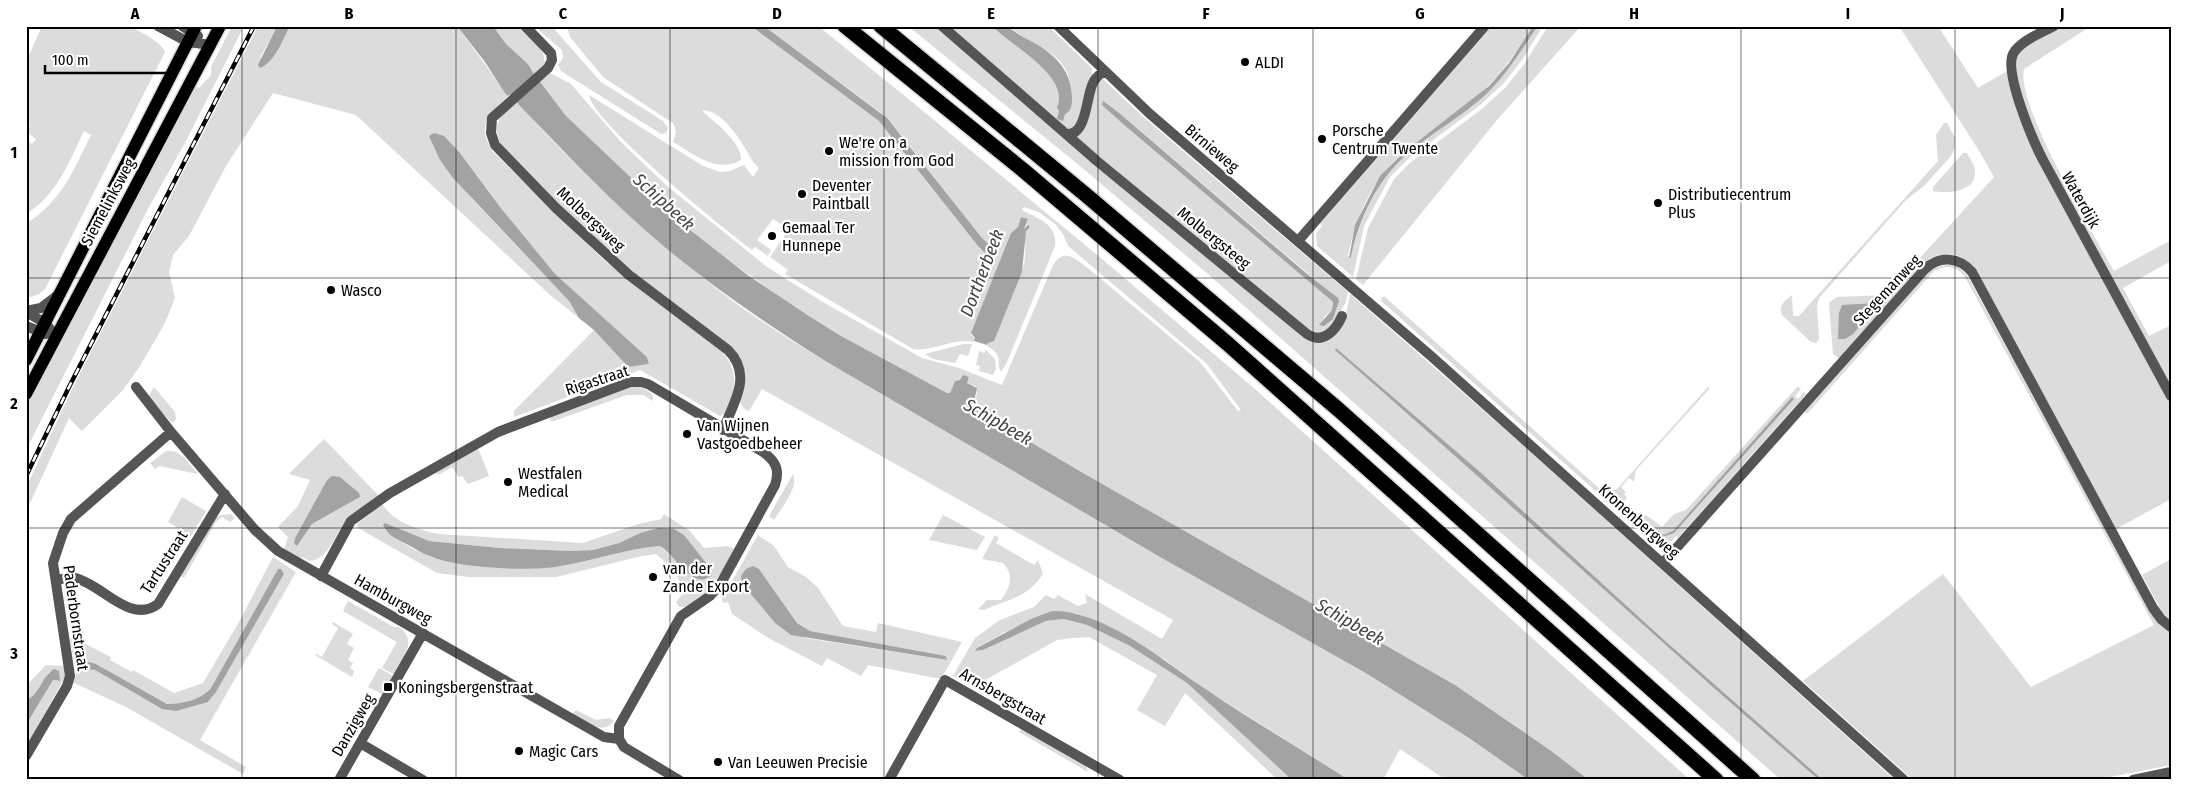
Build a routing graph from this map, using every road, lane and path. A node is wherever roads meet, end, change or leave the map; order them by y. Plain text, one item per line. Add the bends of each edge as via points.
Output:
1 (158, 26) edge
2 (220, 26) edge
3 (525, 26) edge
4 (845, 26) edge
5 (881, 26) edge
6 (942, 26) edge
7 (1058, 26) edge
8 (1485, 26) edge
9 (2054, 26) edge
10 (190, 32) edge
11 (210, 45) junction
12 (1104, 70) junction
13 (1068, 134) junction
14 (1298, 241) junction
15 (1352, 287) joint
16 (59, 295) junction
17 (26, 312) edge
18 (1342, 316) dead end
19 (26, 326) edge
20 (42, 328) junction
21 (56, 336) junction
22 (26, 360) edge
23 (136, 387) dead end
24 (26, 394) edge
25 (2171, 396) edge
26 (723, 430) junction
27 (171, 432) junction
28 (225, 494) junction
29 (1663, 563) junction
30 (321, 576) junction
31 (56, 580) junction
32 (2171, 627) edge
33 (423, 634) junction
34 (619, 739) junction
35 (360, 743) junction
36 (26, 756) edge
37 (2171, 772) edge
38 (1751, 776) edge
39 (339, 780) edge
40 (423, 780) edge
41 (679, 780) edge
42 (889, 780) edge
43 (1120, 780) edge
44 (1716, 780) edge
45 (1904, 780) edge
46 (2133, 780) edge

1 - 10 street
2 - 11 main road, Siemelinksweg
3 - 26 street, Molbergsweg via 552,57 548,68 498,111 491,122 492,139 500,152 556,208 629,275 738,361 740,387
4 - 44 highway via 1023,170 1228,344
5 - 38 highway via 1086,194 1332,404
6 - 13 street, Molbergsteeg
7 - 12 street, Birnieweg
8 - 14 street
9 - 25 street, Waterdijk via 2023,44 2012,56 2011,69 2027,125 2042,160
10 - 11 street
10 - 16 main road, Siemelinksweg
11 - 21 main road, Siemelinksweg
12 - 13 street via 1092,83 1078,130
12 - 14 street, Birnieweg via 1150,114
13 - 18 street, Molbergsteeg via 1307,334 1316,338 1326,336
14 - 15 street, Birnieweg
15 - 29 street, Kronenbergweg
16 - 17 street via 41,308
16 - 20 main road, Siemelinksweg
17 - 20 street
19 - 20 street
20 - 21 street
20 - 22 main road, Siemelinksweg
21 - 24 main road, Siemelinksweg
23 - 27 street, Hamburgweg
26 - 30 street, Rigastraat via 641,382 606,390 488,437 383,498 351,521
26 - 34 street, Rigastraat via 772,459 778,471 775,485 720,584 710,596 684,612 676,623 619,726
27 - 28 street, Hamburgweg
27 - 31 street, Paderbornstraat via 68,523 53,558
28 - 30 street, Hamburgweg via 270,545
28 - 31 street, Tartustraat via 158,604 151,609 134,610 76,578
29 - 32 street, Stegemanweg via 1925,269 1935,262 1949,259 1963,264 1972,272 2153,608
29 - 45 street, Kronenbergweg
30 - 33 street, Hamburgweg
31 - 36 street, Paderbornstraat via 70,676
33 - 34 street, Hamburgweg via 604,737
33 - 35 street, Danzigweg
34 - 41 street, Hamburgweg via 628,751
35 - 39 street, Danzigweg
35 - 40 street
37 - 46 street
42 - 43 street, Arnsbergstraat via 945,680

